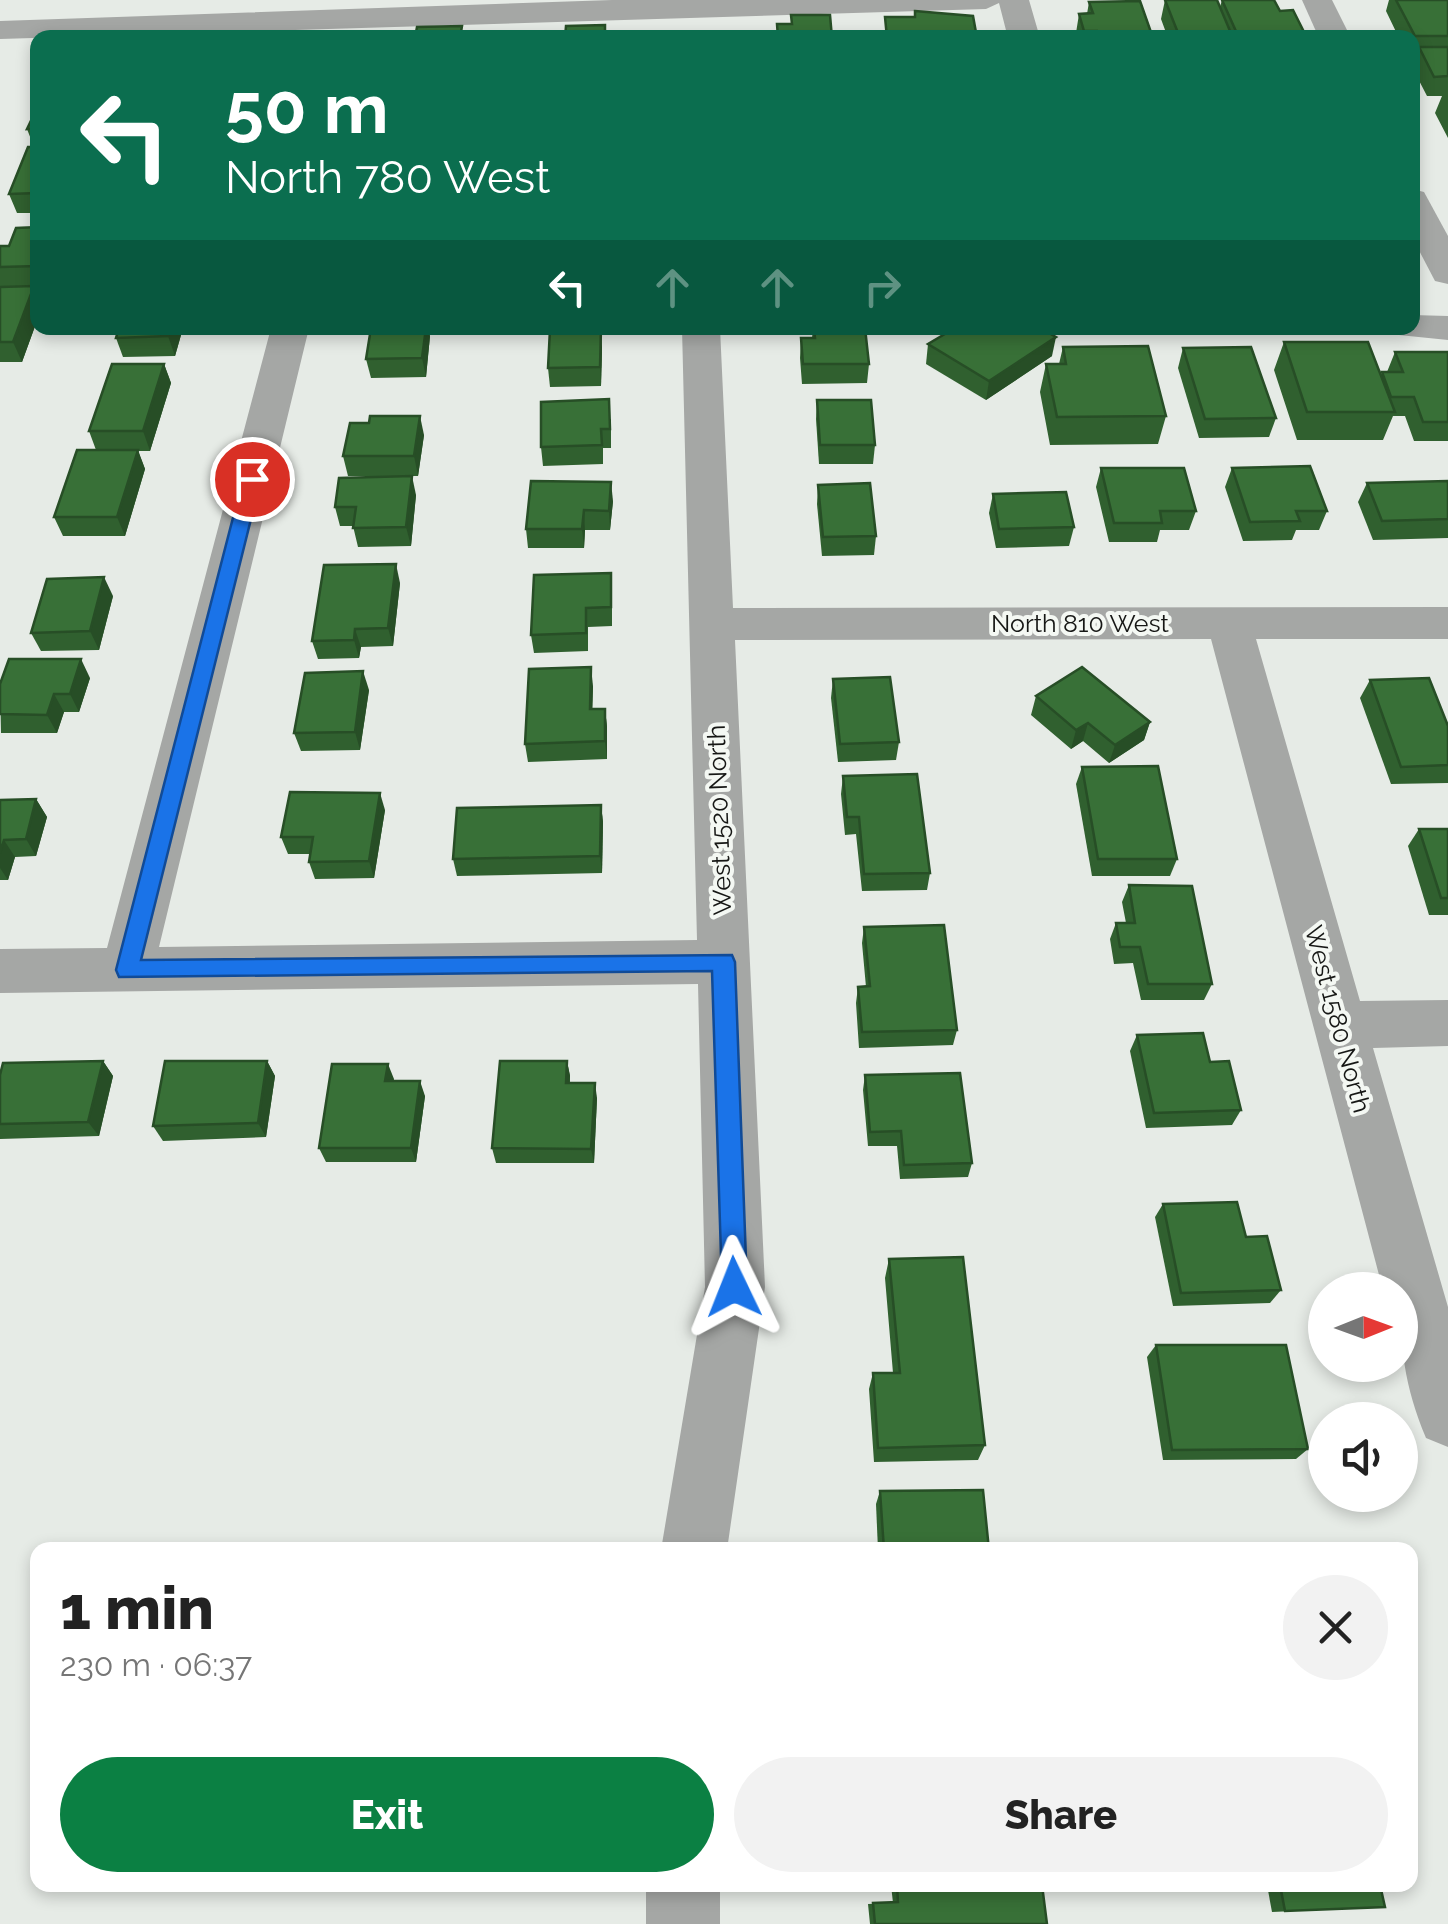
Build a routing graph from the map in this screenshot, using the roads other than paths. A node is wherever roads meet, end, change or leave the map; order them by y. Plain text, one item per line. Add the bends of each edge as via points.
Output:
1 (986, 0) edge
2 (1014, 0) edge
3 (1317, 0) edge
4 (690, 22) edge
5 (338, 28) edge
6 (277, 30) edge
7 (1022, 30) edge
8 (1331, 30) edge
9 (30, 38) edge
10 (4, 39) edge
11 (1420, 215) edge
12 (1448, 273) edge
13 (1420, 327) edge
14 (1448, 328) edge
15 (288, 335) edge
16 (701, 335) edge
17 (1229, 623) junction
18 (1448, 623) edge
19 (712, 624) junction
20 (724, 962) junction
21 (127, 970) junction
22 (0, 971) edge
23 (1448, 1024) edge
24 (1339, 1025) junction
25 (1448, 1416) edge
26 (695, 1542) edge
27 (682, 1892) edge
28 (683, 1924) edge

1 - 4 street
2 - 7 street
3 - 8 street
4 - 5 street
5 - 6 street
9 - 10 street
11 - 12 street
13 - 14 street
15 - 21 street
16 - 19 street, West 1520 North
17 - 18 street, North 810 West
17 - 19 street, North 810 West
17 - 24 street, West 1580 North
19 - 20 street, West 1520 North
20 - 21 street
20 - 26 street, West 1520 North via 734,1287
21 - 22 street
23 - 24 street
24 - 25 street, West 1580 North
27 - 28 street

